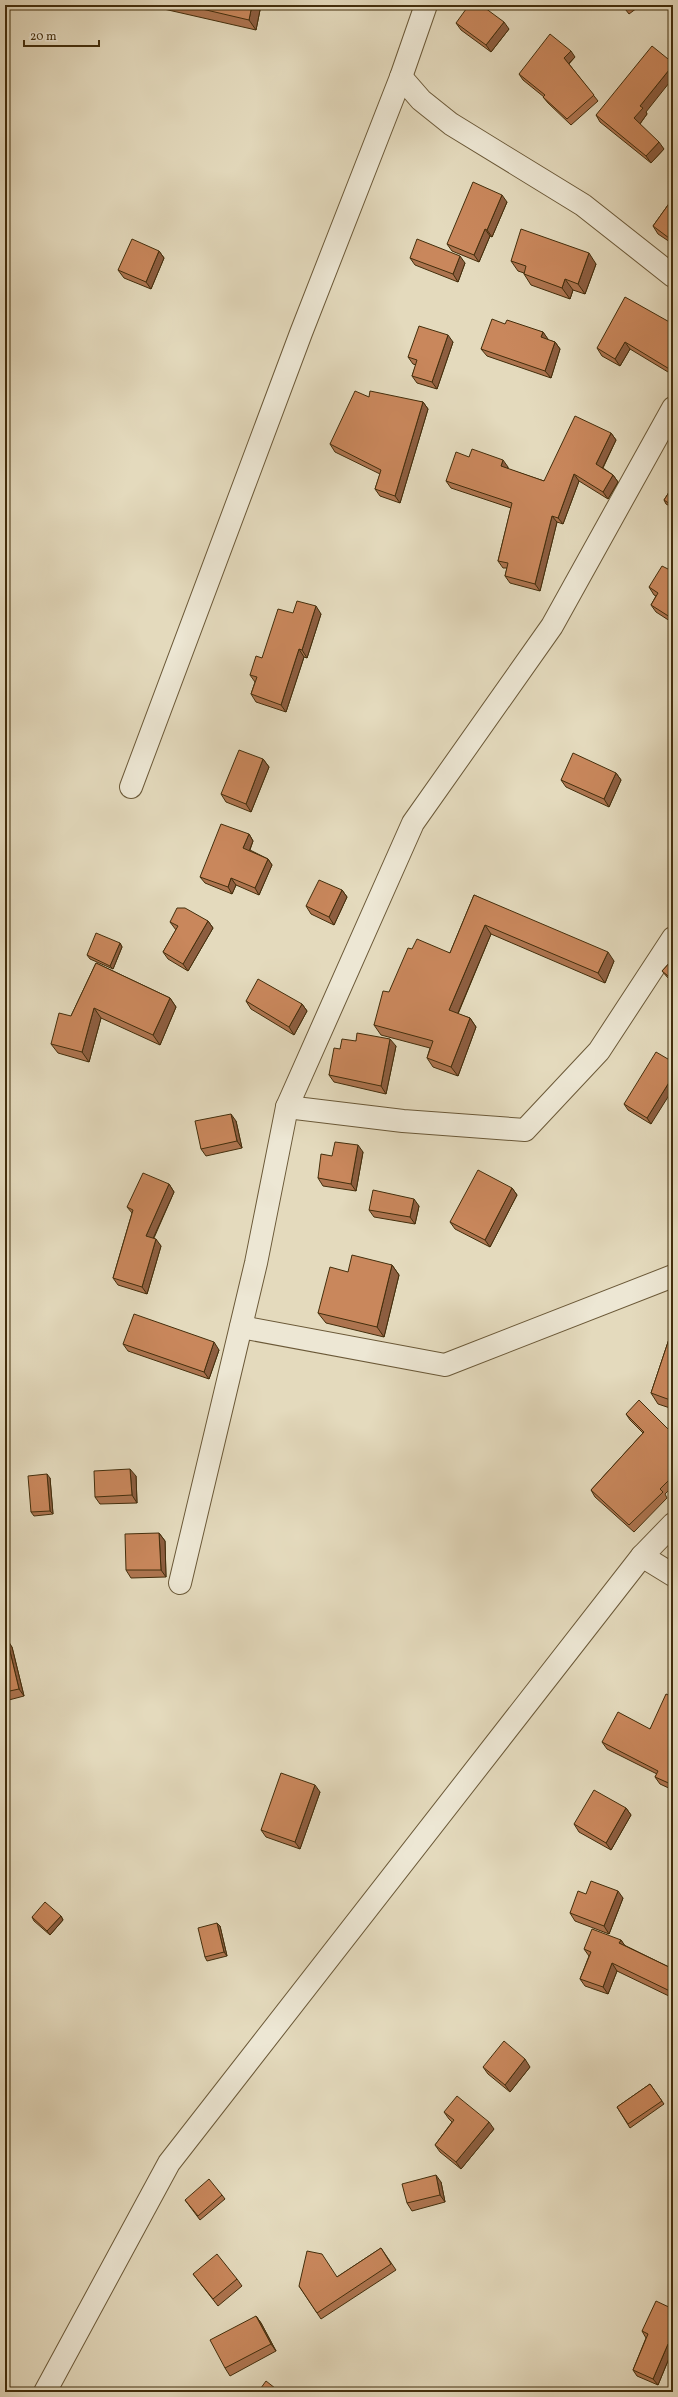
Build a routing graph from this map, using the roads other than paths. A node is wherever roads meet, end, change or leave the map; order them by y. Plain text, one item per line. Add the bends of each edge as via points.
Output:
1 (426, 5) edge
2 (401, 77) junction
3 (673, 276) edge
4 (673, 408) edge
5 (131, 787) dead end
6 (673, 938) edge
7 (287, 1107) junction
8 (673, 1276) edge
9 (241, 1327) junction
10 (673, 1524) edge
11 (642, 1556) junction
12 (673, 1575) edge
13 (180, 1583) dead end
14 (45, 2392) edge

1 - 2 street
2 - 3 street via 421,100 451,124 583,204
2 - 5 street via 301,333
4 - 7 street via 552,626 413,823
6 - 7 street via 599,1051 525,1130 403,1121
7 - 9 street
8 - 9 street via 445,1366
9 - 13 street
10 - 11 street
11 - 12 street
11 - 14 street via 169,2163

